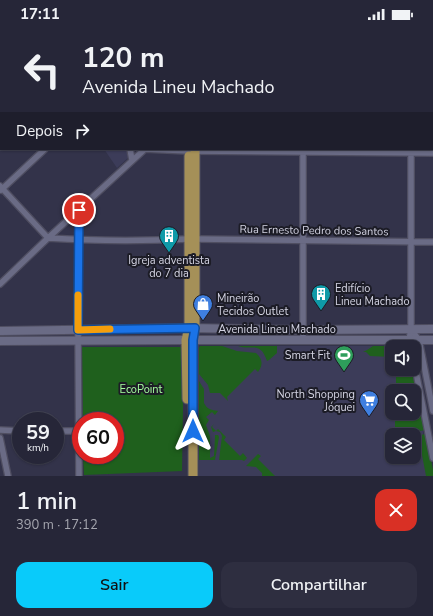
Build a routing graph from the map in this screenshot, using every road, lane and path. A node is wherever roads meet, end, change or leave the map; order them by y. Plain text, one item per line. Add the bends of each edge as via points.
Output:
1 (44, 150) edge
2 (130, 150) edge
3 (144, 150) edge
4 (192, 150) edge
5 (302, 151) edge
6 (412, 151) edge
7 (433, 153) edge
8 (132, 160) junction
9 (1, 188) edge
10 (79, 210) junction
11 (48, 238) junction
12 (192, 239) junction
13 (79, 240) junction
14 (302, 240) junction
15 (411, 242) junction
16 (433, 242) edge
17 (0, 284) edge
18 (192, 328) junction
19 (433, 329) edge
20 (0, 330) edge
21 (78, 330) junction
22 (302, 330) junction
23 (411, 330) junction
24 (189, 340) junction
25 (303, 340) junction
26 (410, 340) edge
27 (419, 340) edge
28 (421, 340) edge
29 (433, 340) edge
30 (0, 341) edge
31 (78, 341) junction
32 (385, 343) edge
33 (421, 350) edge
34 (417, 376) edge
35 (433, 411) edge
36 (78, 412) edge
37 (0, 430) edge
38 (12, 431) edge
39 (0, 438) edge
40 (433, 458) edge
41 (79, 464) edge
42 (8, 476) edge
43 (79, 476) edge
44 (187, 476) edge
45 (193, 476) edge

1 - 9 street
2 - 8 street
3 - 8 street
4 - 5 street
4 - 12 main road
5 - 6 street
5 - 14 street
6 - 7 street
6 - 15 street
8 - 10 street
9 - 11 street
10 - 11 street
10 - 13 street
11 - 13 street, Rua Ernesto Pedro dos Santos
11 - 17 street
12 - 13 street, Rua Ernesto Pedro dos Santos
12 - 14 street, Rua Ernesto Pedro dos Santos
12 - 18 main road
13 - 21 street
14 - 15 street, Rua Ernesto Pedro dos Santos
14 - 22 street
15 - 16 street, Rua Ernesto Pedro dos Santos
15 - 23 street
18 - 21 street, Avenida Lineu Machado
18 - 22 street, Avenida Lineu Machado
18 - 24 main road
19 - 23 street, Avenida Lineu Machado
20 - 21 street, Avenida Lineu Machado
21 - 31 street
22 - 23 street, Avenida Lineu Machado
22 - 25 street
23 - 26 street
23 - 27 street
24 - 25 street, Avenida Lineu Machado
24 - 31 street, Avenida Lineu Machado
24 - 44 main road
24 - 45 main road
25 - 32 street, Avenida Lineu Machado
28 - 29 street, Avenida Lineu Machado
30 - 31 street, Avenida Lineu Machado
31 - 36 street
33 - 35 street
34 - 40 street
37 - 38 street
39 - 42 street
41 - 43 street

